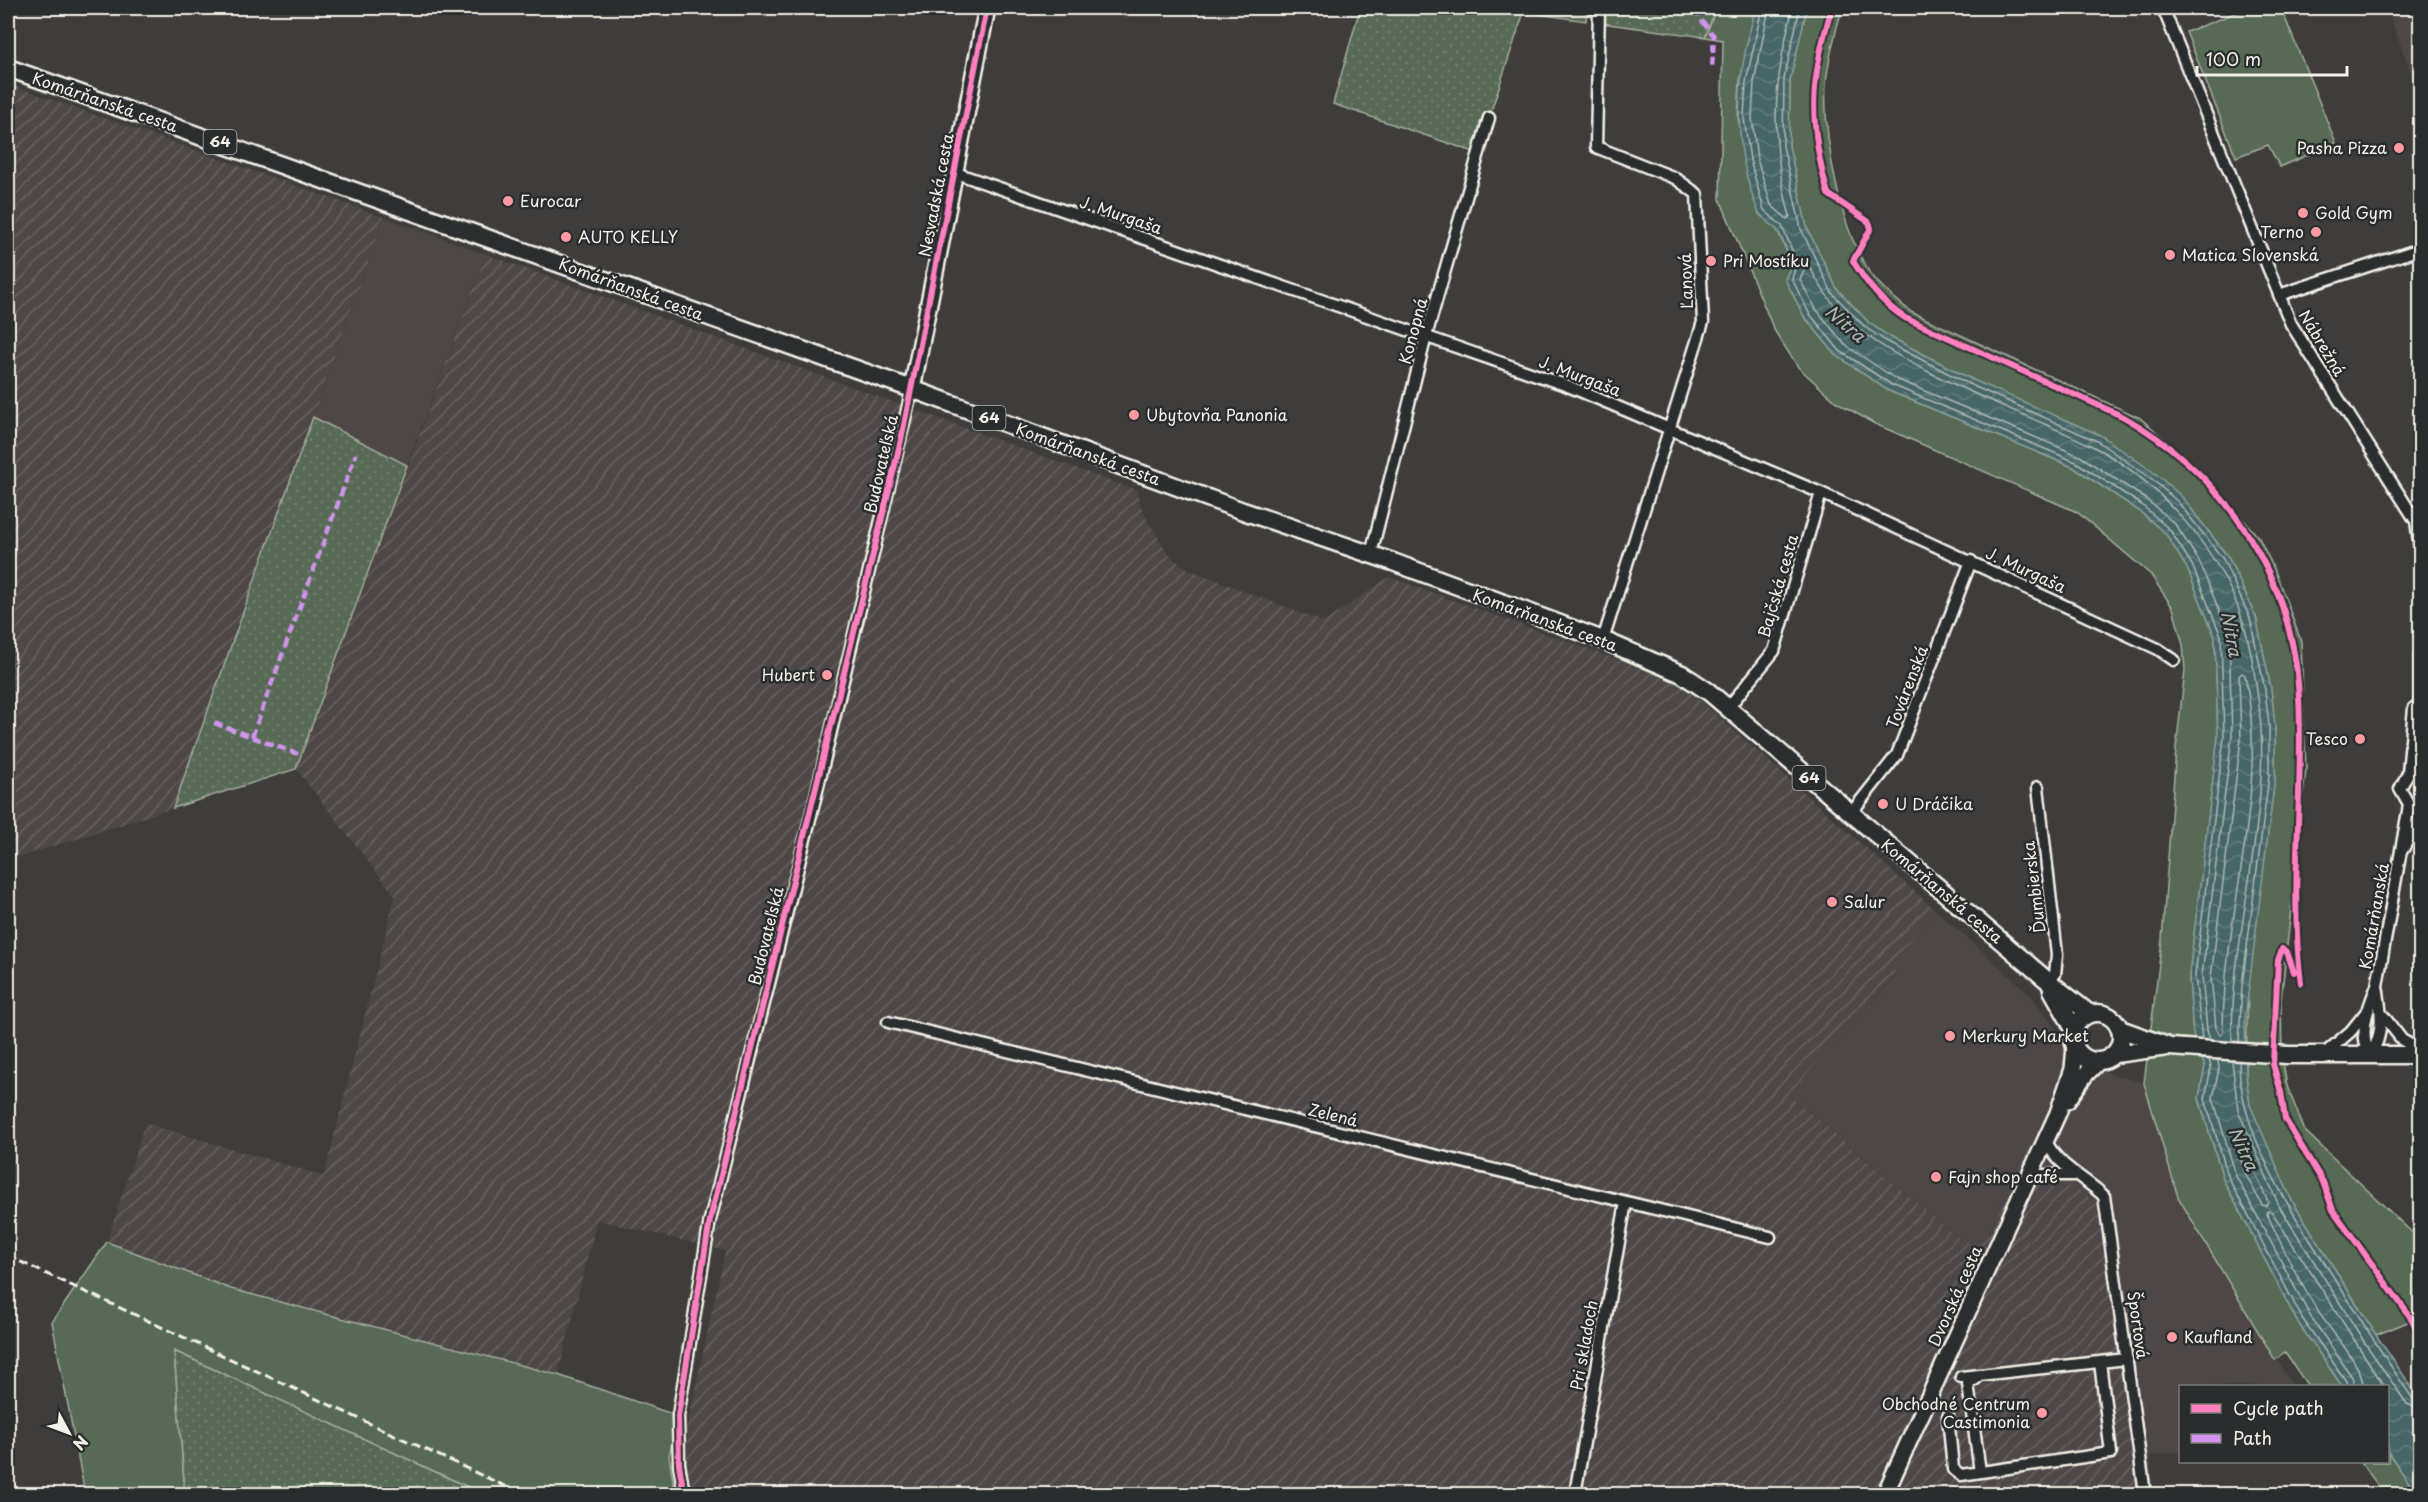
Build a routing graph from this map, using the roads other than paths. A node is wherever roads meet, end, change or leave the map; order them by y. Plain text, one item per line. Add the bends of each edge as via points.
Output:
1 (987, 8) edge
2 (1599, 8) edge
3 (2163, 8) edge
4 (8, 68) edge
5 (1489, 117) dead end
6 (953, 172) junction
7 (2421, 249) edge
8 (2279, 295) junction
9 (1426, 336) junction
10 (912, 389) junction
11 (1668, 426) junction
12 (1821, 493) junction
13 (2421, 548) edge
14 (1371, 554) junction
15 (1971, 561) junction
16 (1603, 640) junction
17 (2421, 656) edge
18 (2174, 660) dead end
19 (2419, 680) junction
20 (1727, 709) junction
21 (2420, 720) edge
22 (2421, 751) edge
23 (2421, 769) edge
24 (2408, 773) junction
25 (2038, 787) dead end
26 (2409, 804) junction
27 (2421, 808) edge
28 (1851, 813) junction
29 (2421, 817) edge
30 (2402, 852) junction
31 (2048, 981) junction
32 (2377, 986) junction
33 (2367, 1011) junction
34 (2382, 1013) junction
35 (2090, 1014) junction
36 (888, 1022) dead end
37 (2074, 1029) junction
38 (2120, 1029) junction
39 (2075, 1047) junction
40 (2170, 1047) junction
41 (2421, 1053) edge
42 (2115, 1054) junction
43 (2322, 1055) junction
44 (2370, 1055) junction
45 (2099, 1062) junction
46 (2058, 1113) junction
47 (2046, 1141) junction
48 (2030, 1175) junction
49 (2074, 1175) junction
50 (1626, 1202) junction
51 (1770, 1237) dead end
52 (2127, 1359) junction
53 (2100, 1362) junction
54 (1942, 1368) junction
55 (1969, 1380) junction
56 (1948, 1416) dead end
57 (1980, 1472) junction
58 (684, 1494) edge
59 (1575, 1494) edge
60 (1885, 1494) edge
61 (2145, 1494) edge

1 - 6 street, Nesvadská cesta
2 - 11 street, Ľanová via 1596,147 1675,178 1698,194 1703,322
3 - 8 street, Nábrežná
4 - 10 main road, Komárňanská cesta / 64
5 - 9 street, Konopná
6 - 9 street, J. Murgaša
6 - 10 street, Nesvadská cesta
7 - 8 street
8 - 13 street, Nábrežná via 2291,325 2416,521
9 - 11 street, J. Murgaša
9 - 14 street, Konopná
10 - 14 main road, Komárňanská cesta / 64 via 1066,448
10 - 58 street, Budovateľská via 710,1220 678,1416
11 - 12 street, J. Murgaša
11 - 16 street, Ľanová
12 - 15 street, J. Murgaša
12 - 20 street, Bajčská cesta via 1774,651
14 - 16 main road, Komárňanská cesta / 64
15 - 18 street, J. Murgaša
15 - 28 street, Továrenská via 1897,755
16 - 20 main road, Komárňanská cesta / 64 via 1682,674
17 - 19 street
19 - 21 street
19 - 24 street
20 - 28 main road, Komárňanská cesta / 64
21 - 22 street
23 - 24 street
24 - 26 street, Komárňanská via 2400,789
25 - 31 street, Ďumbierska via 2057,955 2055,974
26 - 27 street
26 - 30 street, Komárňanská
28 - 31 main road, Komárňanská cesta / 64
29 - 30 street, Komárňanská
30 - 32 street, Komárňanská
31 - 35 main road, Komárňanská cesta / 64
31 - 37 main road, Komárňanská cesta / 64
32 - 33 street
32 - 34 street
33 - 43 street
33 - 44 street via 2364,1044
34 - 41 street via 2402,1040
34 - 44 street via 2377,1045
35 - 37 main road
35 - 38 main road, 64 via 2108,1015
36 - 50 street, Zelená
37 - 39 main road, 64
38 - 40 main road, 64
38 - 42 main road via 2121,1042
39 - 45 main road via 2085,1058
39 - 46 street, Dvorská cesta via 2073,1069
40 - 42 main road, 64
40 - 43 main road, 64
41 - 44 main road, 64
42 - 45 main road, 64
43 - 44 main road, 64
45 - 46 street, Dvorská cesta
46 - 47 street, Dvorská cesta
47 - 48 street, Dvorská cesta
47 - 49 street, Športová
48 - 49 street
48 - 54 street, Dvorská cesta
49 - 52 street, Športová via 2104,1196
50 - 51 street, Zelená
50 - 59 street, Pri skladoch
52 - 53 street
52 - 61 street, Športová
53 - 55 street
53 - 57 street via 2111,1453
54 - 55 street
54 - 60 street, Dvorská cesta
55 - 57 street
56 - 57 street via 1953,1469 1961,1475

